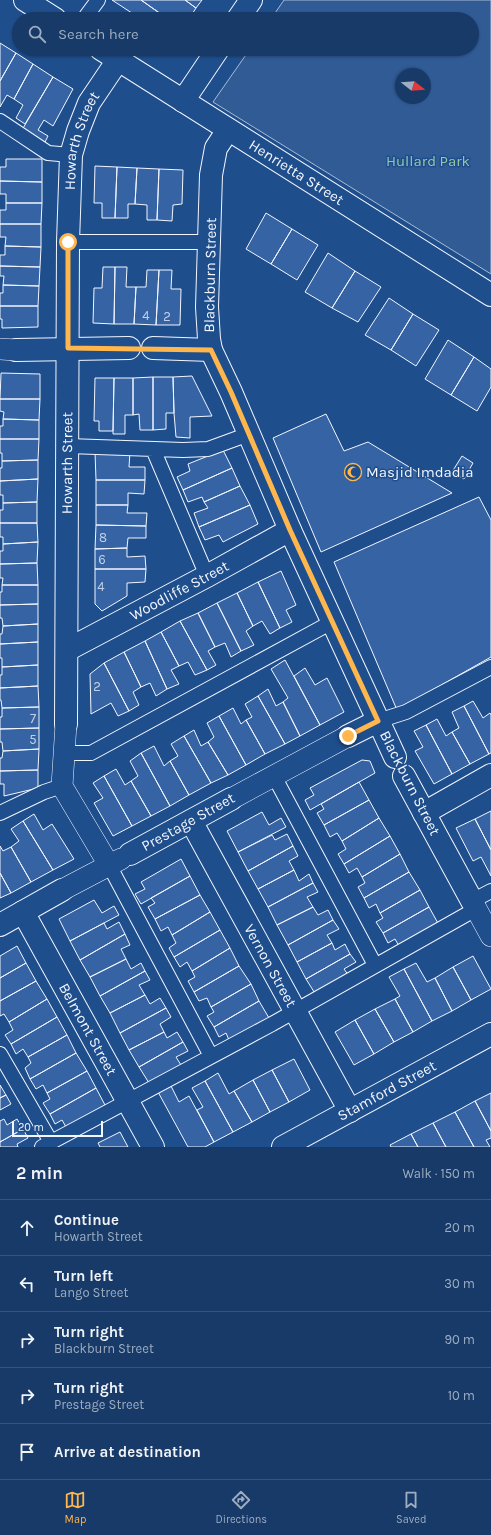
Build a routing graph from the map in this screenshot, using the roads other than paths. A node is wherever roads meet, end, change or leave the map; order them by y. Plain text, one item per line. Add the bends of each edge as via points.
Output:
1 (24, 0) edge
2 (98, 0) edge
3 (251, 0) edge
4 (44, 12) edge
5 (89, 12) edge
6 (243, 12) edge
7 (109, 56) edge
8 (113, 56) edge
9 (213, 56) edge
10 (183, 101) junction
11 (0, 121) edge
12 (228, 130) junction
13 (71, 155) junction
14 (68, 242) junction
15 (210, 242) junction
16 (491, 295) edge
17 (68, 348) junction
18 (129, 348) joint
19 (153, 348) joint
20 (8, 350) edge
21 (211, 350) junction
22 (249, 434) junction
23 (68, 446) junction
24 (153, 449) junction
25 (290, 530) junction
26 (207, 576) junction
27 (332, 622) junction
28 (67, 650) junction
29 (491, 667) edge
30 (378, 721) junction
31 (66, 724) joint
32 (348, 736) joint
33 (64, 753) junction
34 (491, 775) edge
35 (274, 776) junction
36 (62, 786) junction
37 (231, 798) joint
38 (0, 813) edge
39 (424, 813) junction
40 (191, 821) junction
41 (130, 854) joint
42 (109, 865) junction
43 (62, 890) joint
44 (491, 891) edge
45 (474, 905) junction
46 (24, 912) junction
47 (0, 925) edge
48 (491, 936) edge
49 (375, 965) junction
50 (295, 1011) junction
51 (491, 1034) edge
52 (0, 1054) edge
53 (211, 1056) junction
54 (128, 1101) junction
55 (350, 1110) junction
56 (306, 1142) edge
57 (47, 1145) edge
58 (153, 1147) edge
59 (283, 1147) edge

1 - 4 street
2 - 5 lane
3 - 6 street
7 - 13 street, Howarth Street via 78,131
8 - 10 street, Henrietta Street
9 - 10 street
10 - 12 street, Henrietta Street
11 - 13 lane via 48,153
12 - 15 street, Blackburn Street via 214,155 211,175
12 - 16 street, Henrietta Street
13 - 14 street, Howarth Street
14 - 15 lane
14 - 17 street, Howarth Street
15 - 21 street, Blackburn Street via 207,307
17 - 18 street
17 - 20 street
17 - 23 street, Howarth Street
18 - 19 street
19 - 21 street
21 - 22 street, Blackburn Street
22 - 24 lane via 208,449
22 - 25 street, Blackburn Street
23 - 24 lane
23 - 28 street, Howarth Street
24 - 26 lane
25 - 26 street, Woodliffe Street
25 - 27 street, Blackburn Street
26 - 28 street, Woodliffe Street
27 - 30 street, Blackburn Street
27 - 33 lane via 91,753
28 - 31 street, Howarth Street
29 - 30 lane via 406,712
30 - 32 street, Prestage Street
30 - 39 street, Blackburn Street
31 - 33 street, Howarth Street
32 - 35 street, Prestage Street
33 - 36 street, Howarth Street
34 - 39 street
35 - 37 street, Prestage Street
35 - 49 lane
36 - 38 lane
36 - 42 street
37 - 40 street, Prestage Street
39 - 45 street, Blackburn Street
40 - 41 street, Prestage Street
40 - 50 street, Vernon Street
41 - 42 street, Prestage Street
42 - 43 street, Prestage Street
42 - 53 lane
43 - 46 street, Prestage Street
44 - 45 lane
45 - 48 street, Blackburn Street
45 - 49 lane
46 - 47 street, Prestage Street
46 - 54 street, Belmont Street
49 - 50 lane
50 - 53 lane
50 - 55 street, Vernon Street
51 - 55 street, Stamford Street
52 - 57 lane
53 - 54 lane
54 - 57 lane
54 - 58 street, Belmont Street
55 - 56 street, Stamford Street
56 - 59 street, Stamford Street

